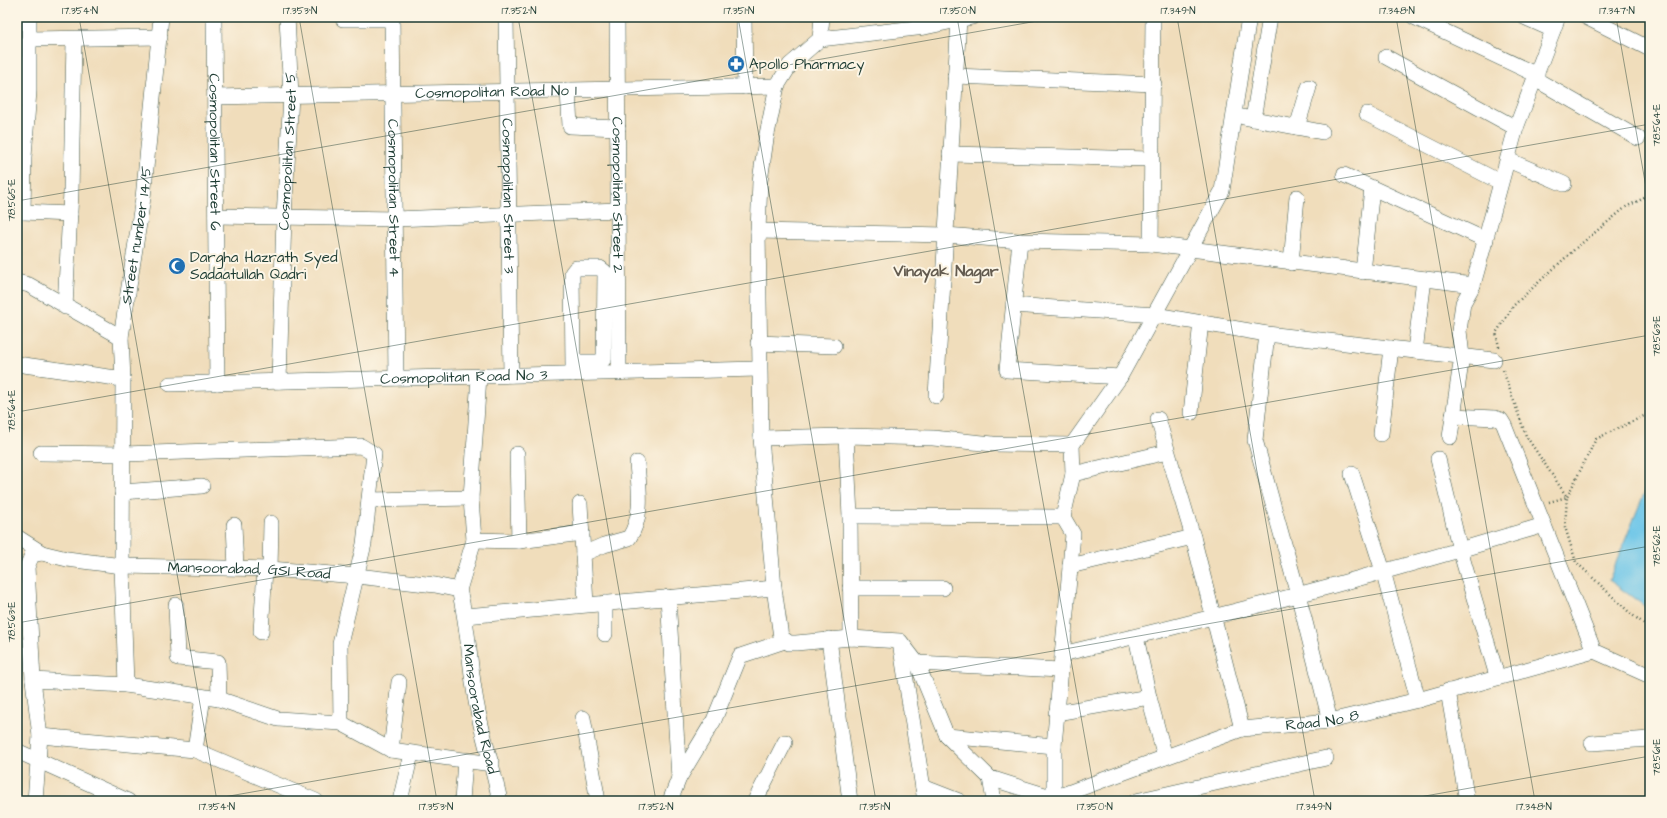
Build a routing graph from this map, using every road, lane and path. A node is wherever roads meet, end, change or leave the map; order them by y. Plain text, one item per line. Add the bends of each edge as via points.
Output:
1 (29, 17) edge
2 (161, 17) edge
3 (214, 17) edge
4 (287, 17) edge
5 (506, 17) edge
6 (617, 17) edge
7 (744, 17) edge
8 (822, 17) edge
9 (1153, 17) edge
10 (1249, 17) edge
11 (1270, 17) edge
12 (1414, 17) edge
13 (1524, 17) edge
14 (1586, 17) edge
15 (386, 18) edge
16 (965, 18) edge
17 (343, 19) dead end
18 (925, 22) edge
19 (1555, 24) edge
20 (160, 37) junction
21 (29, 39) junction
22 (820, 39) junction
23 (74, 40) junction
24 (1650, 49) edge
25 (1386, 57) dead end
26 (954, 76) junction
27 (1536, 77) junction
28 (1154, 84) junction
29 (777, 86) junction
30 (745, 87) junction
31 (1309, 87) dead end
32 (618, 89) junction
33 (568, 90) junction
34 (23, 91) edge
35 (507, 91) junction
36 (393, 94) junction
37 (292, 96) junction
38 (215, 97) junction
39 (1367, 114) dead end
40 (1233, 115) junction
41 (1253, 119) junction
42 (1297, 127) junction
43 (618, 128) junction
44 (1516, 128) junction
45 (1322, 132) dead end
46 (1638, 138) dead end
47 (950, 154) junction
48 (20, 157) edge
49 (1152, 159) junction
50 (1508, 160) junction
51 (1344, 175) dead end
52 (1500, 182) junction
53 (1564, 184) dead end
54 (1372, 188) junction
55 (1650, 195) edge
56 (1296, 197) dead end
57 (618, 210) junction
58 (20, 212) edge
59 (70, 214) junction
60 (509, 214) junction
61 (216, 216) junction
62 (284, 217) junction
63 (394, 219) junction
64 (758, 231) junction
65 (946, 235) junction
66 (1486, 240) junction
67 (1020, 241) junction
68 (1151, 244) junction
69 (1190, 250) junction
70 (1291, 262) junction
71 (1363, 272) junction
72 (1424, 279) junction
73 (17, 282) edge
74 (1473, 285) junction
75 (1013, 305) junction
76 (65, 307) junction
77 (1155, 315) junction
78 (1201, 322) junction
79 (1268, 334) junction
80 (121, 337) junction
81 (758, 343) junction
82 (834, 346) dead end
83 (1391, 348) junction
84 (1415, 351) junction
85 (1462, 356) junction
86 (1499, 362) junction
87 (17, 364) edge
88 (573, 368) junction
89 (758, 369) junction
90 (619, 373) junction
91 (511, 375) junction
92 (480, 376) junction
93 (1120, 377) junction
94 (396, 378) junction
95 (123, 379) junction
96 (280, 381) junction
97 (217, 382) junction
98 (170, 384) dead end
99 (936, 396) dead end
100 (1191, 413) dead end
101 (1650, 413) edge
102 (1453, 416) junction
103 (1158, 419) dead end
104 (1381, 434) dead end
105 (846, 436) junction
106 (1450, 437) dead end
107 (761, 438) junction
108 (1072, 445) junction
109 (1167, 452) junction
110 (42, 453) dead end
111 (124, 454) junction
112 (517, 454) dead end
113 (1438, 459) dead end
114 (637, 463) dead end
115 (1073, 474) junction
116 (1352, 474) dead end
117 (202, 486) dead end
118 (122, 492) junction
119 (1567, 496) junction
120 (471, 498) junction
121 (369, 500) junction
122 (580, 504) dead end
123 (1537, 506) junction
124 (850, 516) junction
125 (1063, 517) junction
126 (271, 523) dead end
127 (1544, 524) junction
128 (234, 525) dead end
129 (582, 533) junction
130 (17, 537) edge
131 (1193, 537) junction
132 (474, 540) junction
133 (519, 541) junction
134 (1460, 550) junction
135 (42, 553) junction
136 (583, 554) junction
137 (122, 566) junction
138 (1070, 566) junction
139 (22, 567) edge
140 (236, 568) junction
141 (267, 569) junction
142 (1383, 571) junction
143 (357, 576) junction
144 (774, 588) junction
145 (850, 588) junction
146 (943, 588) dead end
147 (459, 590) junction
148 (1298, 594) junction
149 (668, 597) junction
150 (605, 603) junction
151 (586, 604) junction
152 (176, 605) dead end
153 (466, 616) junction
154 (1214, 616) junction
155 (1650, 628) edge
156 (261, 632) dead end
157 (605, 634) dead end
158 (1136, 637) junction
159 (851, 638) junction
160 (829, 639) junction
161 (785, 641) junction
162 (900, 641) junction
163 (24, 646) edge
164 (1594, 651) junction
165 (1062, 654) junction
166 (917, 663) junction
167 (1060, 670) junction
168 (1497, 676) junction
169 (1650, 676) edge
170 (34, 680) junction
171 (399, 682) dead end
172 (126, 685) junction
173 (1448, 690) junction
174 (203, 697) junction
175 (1149, 697) junction
176 (218, 699) junction
177 (1418, 700) junction
178 (1056, 713) junction
179 (583, 718) dead end
180 (1330, 721) junction
181 (341, 723) junction
182 (1242, 728) junction
183 (40, 736) junction
184 (947, 736) junction
185 (1650, 739) edge
186 (784, 742) dead end
187 (1592, 743) dead end
188 (1054, 746) junction
189 (195, 750) junction
190 (391, 750) junction
191 (17, 751) edge
192 (411, 754) junction
193 (1165, 757) junction
194 (1326, 758) dead end
195 (465, 761) junction
196 (38, 762) junction
197 (492, 764) junction
198 (680, 778) junction
199 (990, 778) junction
200 (924, 794) edge
201 (119, 799) edge
202 (1054, 799) edge
203 (35, 801) edge
204 (316, 801) edge
205 (400, 801) edge
206 (462, 801) edge
207 (500, 801) edge
208 (598, 801) edge
209 (670, 801) edge
210 (755, 801) edge
211 (850, 801) edge
212 (959, 801) edge
213 (994, 801) edge
214 (1136, 801) edge
215 (1467, 801) edge

1 - 21 street
2 - 20 street, Street number 14/5
3 - 38 street, Cosmopolitan Street 6
4 - 37 street, Cosmopolitan Street 5
5 - 35 street, Cosmopolitan Street 3
6 - 32 street, Cosmopolitan Street 2
7 - 30 street
8 - 22 street
9 - 28 street
10 - 40 street
11 - 41 street
12 - 27 street
13 - 19 street
14 - 24 street
15 - 17 street
15 - 36 street, Cosmopolitan Street 4
16 - 18 street
16 - 26 street
18 - 22 street
19 - 27 street
20 - 23 street
20 - 80 street, Street number 14/5 via 143,198
21 - 23 street
21 - 34 street
22 - 29 street via 790,65
23 - 59 street
25 - 44 street
26 - 28 street
26 - 47 street
27 - 44 street
27 - 46 street
28 - 49 street
29 - 30 street, Cosmopolitan Road No 1
29 - 64 street via 760,180
30 - 32 street, Cosmopolitan Road No 1
31 - 42 street
32 - 33 street, Cosmopolitan Road No 1
32 - 43 street, Cosmopolitan Street 2
33 - 35 street, Cosmopolitan Road No 1
33 - 43 street via 570,126
34 - 48 street
35 - 36 street, Cosmopolitan Road No 1
35 - 60 street, Cosmopolitan Street 3
36 - 37 street, Cosmopolitan Road No 1
36 - 63 street, Cosmopolitan Street 4
37 - 38 street, Cosmopolitan Road No 1
37 - 62 street, Cosmopolitan Street 5
38 - 61 street, Cosmopolitan Street 6
39 - 52 street
40 - 41 street
40 - 69 street via 1222,191
41 - 42 street
42 - 45 street
43 - 57 street, Cosmopolitan Street 2
44 - 50 street
47 - 49 street
47 - 65 street
48 - 58 street
49 - 68 street
50 - 52 street
50 - 53 street
51 - 54 street
52 - 66 street
54 - 66 street
54 - 71 street
55 - 86 path via 1626,207 1576,248 1514,305 1496,334
56 - 70 street
57 - 60 street
57 - 90 street, Cosmopolitan Street 2
58 - 59 street
59 - 76 street
60 - 63 street
60 - 91 street, Cosmopolitan Street 3
61 - 62 street
61 - 97 street, Cosmopolitan Street 6
62 - 63 street
62 - 96 street, Cosmopolitan Street 5
63 - 94 street, Cosmopolitan Street 4
64 - 65 street
64 - 81 street
65 - 67 street
65 - 99 street
66 - 74 street
67 - 68 street
67 - 75 street
68 - 69 street
69 - 70 street
69 - 77 street
70 - 71 street
71 - 72 street
72 - 74 street
72 - 84 street
73 - 76 street via 30,284
74 - 85 street via 1463,303 1459,331
75 - 77 street
75 - 93 street via 1007,370
76 - 80 street
77 - 78 street
77 - 93 street
78 - 79 street
78 - 100 street
79 - 83 street
79 - 148 street via 1255,440
80 - 95 street, Street number 14/5
81 - 82 street
81 - 89 street
83 - 84 street
83 - 104 street
84 - 85 street
85 - 86 street
85 - 102 street
86 - 119 path via 1526,436
87 - 95 street
88 - 88 street via 572,273 576,268 600,268 604,272 604,359
88 - 90 street, Cosmopolitan Road No 3
88 - 91 street, Cosmopolitan Road No 3
89 - 90 street, Cosmopolitan Road No 3
89 - 107 street
91 - 92 street, Cosmopolitan Road No 3
92 - 94 street, Cosmopolitan Road No 3
92 - 120 street
93 - 108 street
94 - 96 street, Cosmopolitan Road No 3
95 - 111 street, Street number 14/5
96 - 97 street, Cosmopolitan Road No 3
97 - 98 street, Cosmopolitan Road No 3
101 - 119 path via 1596,439
102 - 106 street
102 - 123 street via 1500,420
103 - 109 street
105 - 107 street
105 - 108 street via 933,438 993,444
105 - 124 street
107 - 144 street
108 - 115 street
109 - 115 street
109 - 131 street
110 - 111 street
111 - 118 street, Street number 14/5
111 - 121 street via 361,446 374,454
112 - 133 street
113 - 134 street
114 - 136 street via 640,510 636,527 629,538
115 - 125 street
116 - 142 street
117 - 118 street
118 - 137 street, Street number 14/5
119 - 123 path
119 - 155 path via 1565,527 1576,562 1631,614
120 - 121 street
120 - 132 street
121 - 143 street
122 - 129 street
123 - 127 street
124 - 125 street
124 - 145 street
125 - 138 street via 1074,534
126 - 141 street
127 - 134 street
127 - 164 street
128 - 140 street
129 - 133 street
129 - 136 street
130 - 135 street, Mansoorabad, GSI Road
131 - 138 street
131 - 154 street
132 - 133 street
132 - 147 street
134 - 142 street
134 - 168 street
135 - 137 street, Mansoorabad, GSI Road
135 - 139 street via 32,555
136 - 151 street
137 - 140 street, Mansoorabad, GSI Road
137 - 172 street, Street number 14/5
138 - 165 street
139 - 163 street
140 - 141 street, Mansoorabad, GSI Road
141 - 143 street, Mansoorabad, GSI Road
141 - 156 street
142 - 148 street
142 - 177 street
143 - 147 street, Mansoorabad, GSI Road
143 - 181 street via 340,644
144 - 149 street
144 - 161 street via 780,631
145 - 146 street
145 - 159 street
147 - 153 street
148 - 154 street
148 - 180 street
149 - 150 street
149 - 198 street
150 - 151 street
150 - 157 street
151 - 153 street
152 - 176 street via 178,658 218,662
153 - 197 street, Mansoorabad Road via 478,716
154 - 158 street
154 - 182 street
158 - 165 street
158 - 175 street
159 - 160 street
159 - 162 street
160 - 161 street via 796,643
160 - 211 street
161 - 198 street via 740,656 714,720
162 - 166 street
162 - 200 street
163 - 170 street
164 - 168 street, Road No 8
164 - 169 street
165 - 167 street
166 - 167 street
166 - 184 street
167 - 178 street
168 - 173 street, Road No 8
170 - 172 street
170 - 183 street
171 - 190 street
172 - 174 street
173 - 177 street, Road No 8
173 - 215 street
174 - 176 street
174 - 189 street
175 - 178 street
175 - 193 street
176 - 181 street via 278,719
177 - 180 street, Road No 8
178 - 188 street
179 - 208 street
180 - 182 street, Road No 8
181 - 190 street
182 - 193 street, Road No 8
183 - 189 street
183 - 196 street
184 - 188 street
184 - 199 street
185 - 187 street
186 - 210 street
188 - 202 street
189 - 204 street
190 - 192 street
191 - 196 street
192 - 195 street
192 - 205 street
193 - 202 street, Road No 8
194 - 214 street
195 - 197 street
195 - 206 street
196 - 201 street
196 - 203 street
197 - 207 street, Mansoorabad Road
198 - 209 street
199 - 202 street
199 - 213 street
200 - 212 street

